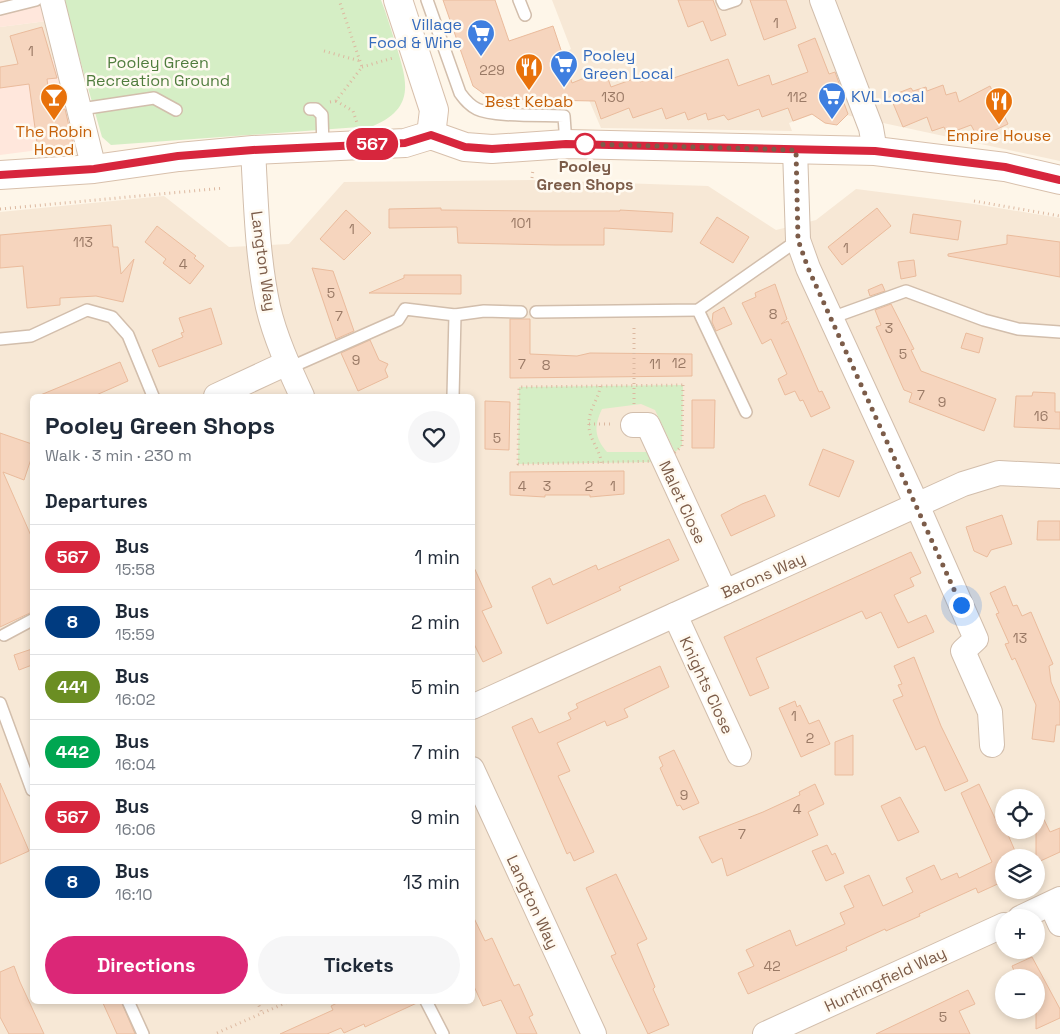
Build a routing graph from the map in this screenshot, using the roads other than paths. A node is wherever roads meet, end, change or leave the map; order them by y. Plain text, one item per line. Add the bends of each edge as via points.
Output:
1 (36, 0) edge
2 (52, 0) edge
3 (398, 0) edge
4 (427, 0) edge
5 (518, 0) edge
6 (722, 0) edge
7 (736, 0) edge
8 (822, 0) edge
9 (0, 9) edge
10 (525, 15) dead end
11 (81, 109) junction
12 (310, 109) dead end
13 (176, 110) dead end
14 (431, 135) junction
15 (566, 144) junction
16 (323, 147) junction
17 (253, 150) junction
18 (796, 150) junction
19 (875, 151) junction
20 (94, 169) junction
21 (0, 175) edge
22 (1060, 180) edge
23 (798, 240) junction
24 (698, 310) junction
25 (521, 312) dead end
26 (536, 312) dead end
27 (455, 316) junction
28 (830, 318) junction
29 (1060, 332) edge
30 (0, 339) edge
31 (288, 365) junction
32 (152, 394) edge
33 (221, 394) edge
34 (301, 394) edge
35 (453, 394) edge
36 (746, 412) dead end
37 (633, 425) road end
38 (1060, 476) edge
39 (917, 505) junction
40 (725, 592) junction
41 (675, 615) junction
42 (30, 621) edge
43 (4, 635) dead end
44 (0, 703) edge
45 (475, 706) edge
46 (992, 745) dead end
47 (739, 754) dead end
48 (475, 776) edge
49 (30, 785) edge
50 (995, 929) edge
51 (129, 1004) edge
52 (428, 1004) edge
53 (143, 1034) edge
54 (443, 1034) edge
55 (594, 1034) edge
56 (765, 1034) edge

1 - 9 lane
2 - 11 street
3 - 14 main road via 434,110
4 - 15 lane via 460,93 468,103 492,113 564,116
5 - 10 lane
6 - 7 lane via 724,4
8 - 19 street via 871,128
11 - 13 lane via 154,98
11 - 20 street
12 - 16 lane via 316,109 322,115
14 - 15 main road via 465,147 492,149
14 - 16 main road via 405,143
15 - 18 main road
16 - 17 main road
17 - 20 main road via 178,156
17 - 31 street, Langton Way via 260,250 268,307
18 - 19 main road
18 - 23 street
19 - 22 main road via 1005,167
20 - 21 main road
23 - 24 lane
23 - 28 street
24 - 26 lane
24 - 36 lane
25 - 27 lane via 484,311
27 - 31 lane via 405,309 398,320
27 - 35 lane
28 - 29 lane via 906,291 984,320 1018,329
28 - 39 street
30 - 32 lane via 31,336 87,310 112,317 128,335
31 - 33 street
31 - 34 street, Langton Way
37 - 40 street, Malet Close via 648,425
38 - 39 street, Barons Way via 999,473 963,484
39 - 40 street, Barons Way
39 - 46 street via 976,639 964,651 990,712
40 - 41 street, Barons Way
41 - 45 street, Barons Way
41 - 47 street, Knights Close
42 - 43 lane
44 - 49 lane
48 - 55 street, Langton Way
50 - 56 street, Huntingfield Way
51 - 53 lane
52 - 54 lane

